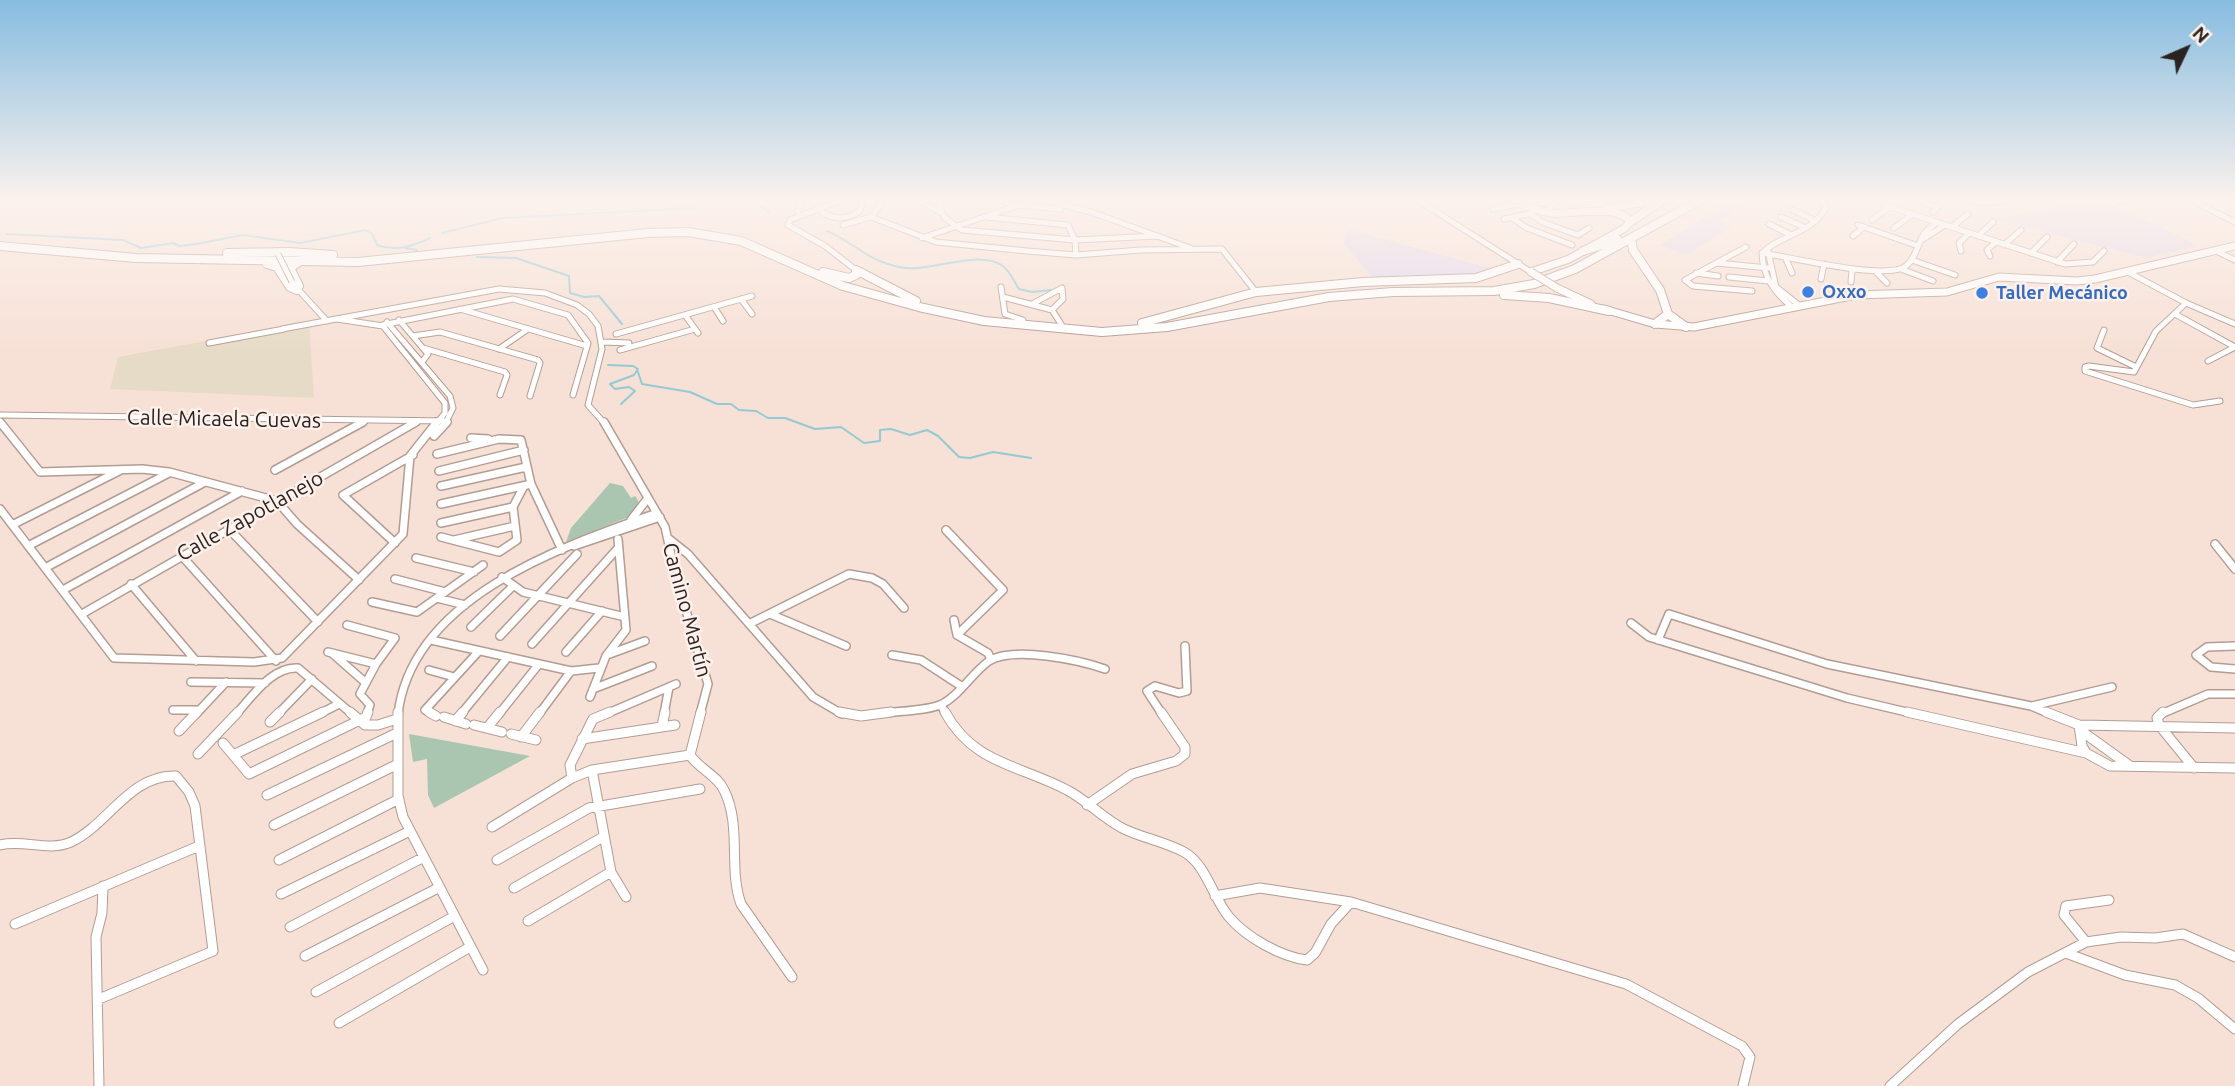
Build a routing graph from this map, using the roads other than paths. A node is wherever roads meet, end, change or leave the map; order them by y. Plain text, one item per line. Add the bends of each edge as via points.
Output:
1 (60, 250) edge
2 (125, 250) edge
3 (445, 250) edge
4 (491, 250) edge
5 (760, 250) edge
6 (771, 250) edge
7 (830, 250) edge
8 (1019, 250) edge
9 (1076, 250) edge
10 (1194, 250) joint
11 (1496, 250) edge
12 (1588, 250) edge
13 (1605, 250) edge
14 (1610, 250) edge
15 (1633, 250) edge
16 (1741, 250) edge
17 (1770, 250) edge
18 (1916, 250) edge
19 (1987, 250) edge
20 (2022, 250) joint
21 (2034, 250) edge
22 (2069, 250) edge
23 (2221, 250) edge
24 (1583, 251) joint
25 (2104, 251) dead end
26 (2216, 251) junction
27 (278, 253) junction
28 (2031, 253) junction
29 (1603, 254) junction
30 (1765, 254) junction
31 (182, 255) junction
32 (1076, 255) junction
33 (1990, 256) dead end
34 (2015, 257) dead end
35 (361, 258) junction
36 (1786, 259) junction
37 (1912, 260) junction
38 (2235, 260) edge
39 (251, 261) junction
40 (1811, 261) junction
41 (300, 262) junction
42 (2057, 262) junction
43 (1641, 263) junction
44 (1716, 263) junction
45 (1518, 264) junction
46 (1824, 264) junction
47 (1767, 268) junction
48 (1901, 269) junction
49 (856, 270) junction
50 (1852, 270) junction
51 (823, 272) junction
52 (1531, 272) junction
53 (1695, 272) junction
54 (2128, 272) junction
55 (1792, 273) dead end
56 (1877, 273) junction
57 (1955, 275) dead end
58 (1718, 276) dead end
59 (1729, 277) dead end
60 (1821, 279) dead end
61 (1933, 281) dead end
62 (1851, 282) dead end
63 (1886, 283) dead end
64 (1772, 285) junction
65 (294, 286) junction
66 (1001, 288) dead end
67 (1752, 291) dead end
68 (1256, 292) junction
69 (1449, 292) junction
70 (752, 296) dead end
71 (1003, 298) junction
72 (741, 299) junction
73 (916, 301) junction
74 (2186, 303) junction
75 (1032, 304) junction
76 (714, 307) junction
77 (1796, 307) junction
78 (458, 308) junction
79 (1052, 310) junction
80 (1609, 311) junction
81 (752, 314) dead end
82 (1668, 314) junction
83 (2175, 314) junction
84 (685, 315) junction
85 (341, 319) junction
86 (327, 320) junction
87 (399, 320) junction
88 (1023, 320) junction
89 (723, 321) dead end
90 (1142, 323) junction
91 (386, 324) junction
92 (1061, 324) junction
93 (1655, 324) junction
94 (2235, 324) edge
95 (1686, 327) junction
96 (528, 329) junction
97 (2104, 330) dead end
98 (616, 334) dead end
99 (413, 336) junction
100 (602, 340) junction
101 (628, 340) junction
102 (209, 343) dead end
103 (587, 346) junction
104 (2235, 347) edge
105 (423, 348) junction
106 (499, 349) junction
107 (620, 350) dead end
108 (2208, 361) dead end
109 (422, 362) junction
110 (2136, 367) junction
111 (500, 395) dead end
112 (573, 395) dead end
113 (450, 396) junction
114 (530, 396) dead end
115 (442, 398) junction
116 (2220, 401) dead end
117 (0, 415) edge
118 (365, 421) junction
119 (419, 421) junction
120 (444, 421) junction
121 (0, 422) edge
122 (471, 438) dead end
123 (499, 439) junction
124 (524, 450) junction
125 (437, 454) dead end
126 (413, 456) junction
127 (526, 467) junction
128 (123, 468) junction
129 (275, 470) dead end
130 (439, 471) dead end
131 (169, 472) junction
132 (205, 482) junction
133 (528, 485) junction
134 (441, 486) dead end
135 (242, 491) junction
136 (648, 498) junction
137 (277, 501) junction
138 (441, 504) dead end
139 (513, 507) junction
140 (0, 509) edge
141 (658, 515) junction
142 (441, 523) dead end
143 (625, 524) junction
144 (12, 525) junction
145 (515, 526) junction
146 (228, 528) junction
147 (946, 530) dead end
148 (441, 537) dead end
149 (668, 539) junction
150 (453, 540) junction
151 (395, 543) junction
152 (2215, 544) dead end
153 (29, 546) junction
154 (566, 548) junction
155 (577, 554) dead end
156 (181, 555) junction
157 (416, 558) dead end
158 (483, 565) dead end
159 (46, 568) junction
160 (2235, 569) edge
161 (474, 572) junction
162 (502, 577) junction
163 (395, 579) dead end
164 (359, 580) junction
165 (131, 583) junction
166 (513, 586) junction
167 (63, 590) junction
168 (445, 592) junction
169 (537, 596) junction
170 (438, 598) junction
171 (372, 602) dead end
172 (569, 604) junction
173 (465, 605) junction
174 (904, 608) dead end
175 (602, 611) junction
176 (82, 614) junction
177 (770, 614) junction
178 (625, 617) junction
179 (954, 620) dead end
180 (318, 622) junction
181 (749, 624) junction
182 (1631, 624) dead end
183 (346, 625) dead end
184 (471, 627) dead end
185 (957, 635) junction
186 (500, 636) dead end
187 (431, 640) junction
188 (1658, 640) junction
189 (645, 641) dead end
190 (532, 644) dead end
191 (846, 646) dead end
192 (1185, 646) dead end
193 (2235, 646) edge
194 (480, 651) junction
195 (566, 652) dead end
196 (892, 655) dead end
197 (606, 656) junction
198 (508, 657) junction
199 (991, 660) junction
200 (196, 661) junction
201 (276, 661) junction
202 (376, 664) junction
203 (539, 664) junction
204 (652, 666) dead end
205 (599, 668) junction
206 (1105, 669) dead end
207 (429, 670) dead end
208 (2235, 670) edge
209 (571, 671) junction
210 (454, 677) junction
211 (312, 679) junction
212 (191, 682) dead end
213 (226, 682) junction
214 (265, 683) junction
215 (366, 683) junction
216 (961, 686) junction
217 (2112, 687) dead end
218 (2235, 694) edge
219 (340, 704) junction
220 (941, 705) junction
221 (2031, 706) junction
222 (173, 710) dead end
223 (199, 710) junction
224 (397, 719) junction
225 (359, 720) junction
226 (455, 721) junction
227 (270, 722) dead end
228 (2159, 725) junction
229 (662, 726) junction
230 (676, 726) dead end
231 (2080, 727) junction
232 (487, 728) junction
233 (2235, 728) edge
234 (179, 731) dead end
235 (397, 733) junction
236 (521, 737) junction
237 (582, 739) junction
238 (536, 740) dead end
239 (223, 743) dead end
240 (2086, 752) junction
241 (198, 754) dead end
242 (233, 755) junction
243 (690, 755) junction
244 (398, 764) junction
245 (2130, 766) junction
246 (2194, 768) junction
247 (2235, 768) edge
248 (592, 770) junction
249 (571, 775) junction
250 (700, 789) dead end
251 (267, 795) dead end
252 (398, 799) junction
253 (1087, 805) junction
254 (597, 806) junction
255 (274, 825) dead end
256 (492, 827) dead end
257 (410, 831) junction
258 (603, 837) junction
259 (3, 844) edge
260 (199, 846) junction
261 (422, 858) junction
262 (279, 860) dead end
263 (497, 860) dead end
264 (611, 872) junction
265 (103, 886) junction
266 (438, 888) junction
267 (514, 888) dead end
268 (281, 894) dead end
269 (1215, 896) junction
270 (626, 897) dead end
271 (2109, 900) dead end
272 (1351, 902) junction
273 (453, 917) junction
274 (528, 920) dead end
275 (15, 924) dead end
276 (290, 926) dead end
277 (2086, 943) junction
278 (470, 947) junction
279 (2066, 953) junction
280 (305, 956) dead end
281 (2235, 957) edge
282 (483, 970) dead end
283 (792, 977) dead end
284 (316, 992) dead end
285 (99, 999) junction
286 (340, 1023) dead end
287 (2235, 1029) edge
288 (99, 1086) edge
289 (1743, 1086) edge
290 (1890, 1086) edge

1 - 39 highway via 136,258
2 - 31 highway
3 - 35 highway
4 - 41 highway via 404,259
5 - 69 highway via 835,283 919,307 984,321 1102,331 1167,327 1329,297
6 - 51 highway
7 - 49 street
8 - 32 street
9 - 32 street
10 - 32 street
10 - 68 street via 1224,250
11 - 45 street
12 - 24 highway
13 - 90 highway via 1558,273 1521,283 1338,290
14 - 29 highway
15 - 43 highway
16 - 44 street
17 - 30 street
18 - 37 street
19 - 33 street
20 - 28 street
20 - 34 street
21 - 28 street
22 - 42 street
23 - 26 main road
24 - 52 main road
25 - 42 street via 2092,262
26 - 38 street
26 - 54 main road
27 - 31 highway
27 - 35 highway
27 - 65 street, bridge
28 - 42 street
29 - 43 highway via 1626,252
29 - 69 highway via 1534,285
30 - 36 street
30 - 40 street
30 - 47 street
31 - 35 highway
36 - 40 street
36 - 55 street
37 - 48 street
37 - 57 street
39 - 41 highway
39 - 65 highway via 277,267 290,287
40 - 46 street
41 - 65 highway via 290,268 298,284
43 - 82 highway via 1657,285
44 - 47 street
44 - 53 street
45 - 52 street
45 - 68 highway via 1476,278
46 - 50 street
46 - 60 street
47 - 64 street
47 - 64 street
48 - 56 street
48 - 61 street
49 - 51 highway via 852,278
49 - 73 highway
50 - 56 street
50 - 62 street
51 - 73 highway
52 - 80 main road, bridge
53 - 58 street
53 - 67 street via 1685,278 1688,284
54 - 74 street
54 - 77 main road via 2077,281 1999,277 1947,292 1856,295
56 - 63 street
59 - 64 street
64 - 77 street
65 - 86 street
66 - 71 street
68 - 90 highway
69 - 80 highway via 1538,297
70 - 72 street
71 - 75 street
71 - 88 street via 1005,314
72 - 76 street
72 - 81 street
73 - 88 highway
74 - 83 street
74 - 94 street
75 - 79 street
75 - 79 street via 1062,288 1063,299
76 - 84 street
76 - 89 street
77 - 95 main road
78 - 87 street
78 - 96 street
78 - 103 street via 513,299 566,314
79 - 92 street
80 - 93 main road
82 - 93 highway
82 - 95 highway
83 - 104 street
83 - 110 street via 2156,331
84 - 101 street
84 - 101 street via 696,331
85 - 86 street
85 - 91 street
85 - 100 street via 515,291 557,298 584,309
86 - 102 street
87 - 91 street
87 - 99 street
88 - 92 highway
90 - 92 highway
91 - 109 street
91 - 115 street
93 - 95 main road
96 - 103 street
96 - 106 street
97 - 110 street via 2097,348
98 - 101 street
99 - 105 street
99 - 106 street via 440,332
100 - 101 street
100 - 136 street, Camino Martín via 588,405 603,421
101 - 107 street
103 - 112 street
104 - 108 street
105 - 109 street via 428,354
105 - 111 street via 505,372
106 - 114 street via 539,361
109 - 113 street
110 - 116 street via 2131,373 2084,368 2096,376 2193,405
113 - 115 street
113 - 120 street via 454,409
115 - 120 street
117 - 118 street, Calle Micaela Cuevas
118 - 119 street, Calle Micaela Cuevas
118 - 129 street
119 - 120 street, Calle Micaela Cuevas
119 - 137 street, Calle Zapotlanejo
120 - 126 street
121 - 128 street via 40,472
122 - 123 street
123 - 124 street via 521,440
123 - 125 street
124 - 127 street
124 - 130 street
126 - 151 street via 404,532
126 - 151 street via 343,495
127 - 133 street
127 - 134 street
128 - 131 street
128 - 144 street
131 - 132 street
131 - 153 street
132 - 135 street
132 - 159 street
133 - 138 street
133 - 139 street
133 - 154 street
135 - 137 street
135 - 167 street
136 - 141 street, Camino Martín
136 - 143 street
137 - 146 street, Calle Zapotlanejo
137 - 164 street
139 - 142 street
139 - 145 street
140 - 144 street
141 - 143 street
141 - 149 street, Camino Martín
141 - 154 street
143 - 154 street
144 - 153 street
145 - 150 street
145 - 150 street via 517,542 502,552
146 - 156 street, Calle Zapotlanejo
146 - 180 street
147 - 185 street via 1003,590
148 - 150 street
149 - 181 street via 684,550
149 - 243 street, Camino Martín via 708,684
151 - 164 street
152 - 160 street
153 - 159 street
154 - 162 street
155 - 169 street
156 - 165 street, Calle Zapotlanejo
156 - 201 street
157 - 161 street
158 - 161 street
159 - 167 street
161 - 168 street
162 - 166 street
162 - 173 street
163 - 168 street
164 - 180 street
165 - 176 street, Calle Zapotlanejo
165 - 200 street
166 - 169 street
166 - 184 street
167 - 176 street
168 - 170 street
169 - 172 street
169 - 186 street
170 - 171 street via 416,612
170 - 173 street
172 - 175 street
172 - 178 street via 618,544
172 - 190 street
173 - 187 street
174 - 177 street via 883,584 849,574
175 - 178 street
175 - 195 street
176 - 200 street via 114,657
177 - 181 street
177 - 191 street
178 - 197 street via 626,630
179 - 185 street
180 - 201 street via 291,652
181 - 220 street via 813,697 831,709 861,716
182 - 188 street
183 - 202 street via 395,638
185 - 199 street via 988,653
187 - 194 street
187 - 224 street via 409,674
188 - 221 street via 1667,615 1673,615 1826,664
188 - 240 street via 1847,698
189 - 197 street
192 - 253 street via 1187,691 1179,694 1155,686 1147,691 1185,747 1185,754 1132,774
193 - 208 street via 2207,647 2196,655 2204,663
194 - 198 street
194 - 210 street
196 - 216 street via 923,659
197 - 205 street
198 - 203 street
198 - 226 street
199 - 206 street via 1044,658
199 - 216 street
200 - 201 street
202 - 215 street
202 - 215 street via 330,653
203 - 209 street
203 - 232 street
204 - 205 street via 591,693
205 - 209 street
207 - 210 street
209 - 236 street
210 - 226 street via 425,711
211 - 214 street via 290,667
211 - 219 street
211 - 227 street
212 - 213 street
213 - 214 street
213 - 223 street
214 - 241 street
215 - 225 street via 359,695 370,707 368,715
216 - 220 street
217 - 221 street
218 - 228 street via 2208,694 2163,712 2157,718
219 - 225 street
219 - 242 street
220 - 253 street via 967,743 999,762 1059,785
221 - 231 street
222 - 223 street
223 - 234 street
224 - 225 street via 371,726
224 - 235 street
225 - 242 street via 247,774
226 - 232 street
228 - 231 street
228 - 233 street
228 - 246 street
229 - 230 street
229 - 237 street
229 - 237 street via 673,686 596,718
231 - 240 street
231 - 245 street
232 - 236 street
235 - 244 street
235 - 251 street
236 - 238 street
237 - 249 street via 570,765
239 - 242 street
240 - 245 street via 2110,766
243 - 248 street
243 - 283 street via 724,790 737,893
244 - 252 street
244 - 255 street
245 - 246 street
246 - 247 street
248 - 249 street
248 - 254 street
249 - 256 street
250 - 254 street
252 - 257 street
252 - 262 street
253 - 269 street via 1122,828 1186,853
254 - 258 street
254 - 263 street
257 - 261 street
257 - 268 street
258 - 264 street
258 - 267 street
259 - 260 street via 68,844 141,786 170,775 183,783 193,799
260 - 265 street
260 - 285 street via 213,951
261 - 266 street
261 - 276 street
264 - 270 street
264 - 274 street
265 - 275 street
265 - 285 street via 96,937
266 - 273 street
266 - 280 street
269 - 272 street via 1260,888
269 - 272 street via 1228,917 1250,936 1307,960
271 - 277 street via 2066,906 2064,915
272 - 289 street via 1626,984 1742,1046 1750,1057
273 - 278 street
273 - 284 street
277 - 279 street
277 - 281 street via 2121,936 2183,934
278 - 282 street
278 - 286 street
279 - 287 street via 2125,975 2175,985
279 - 290 street via 2028,972 1958,1024
285 - 288 street

